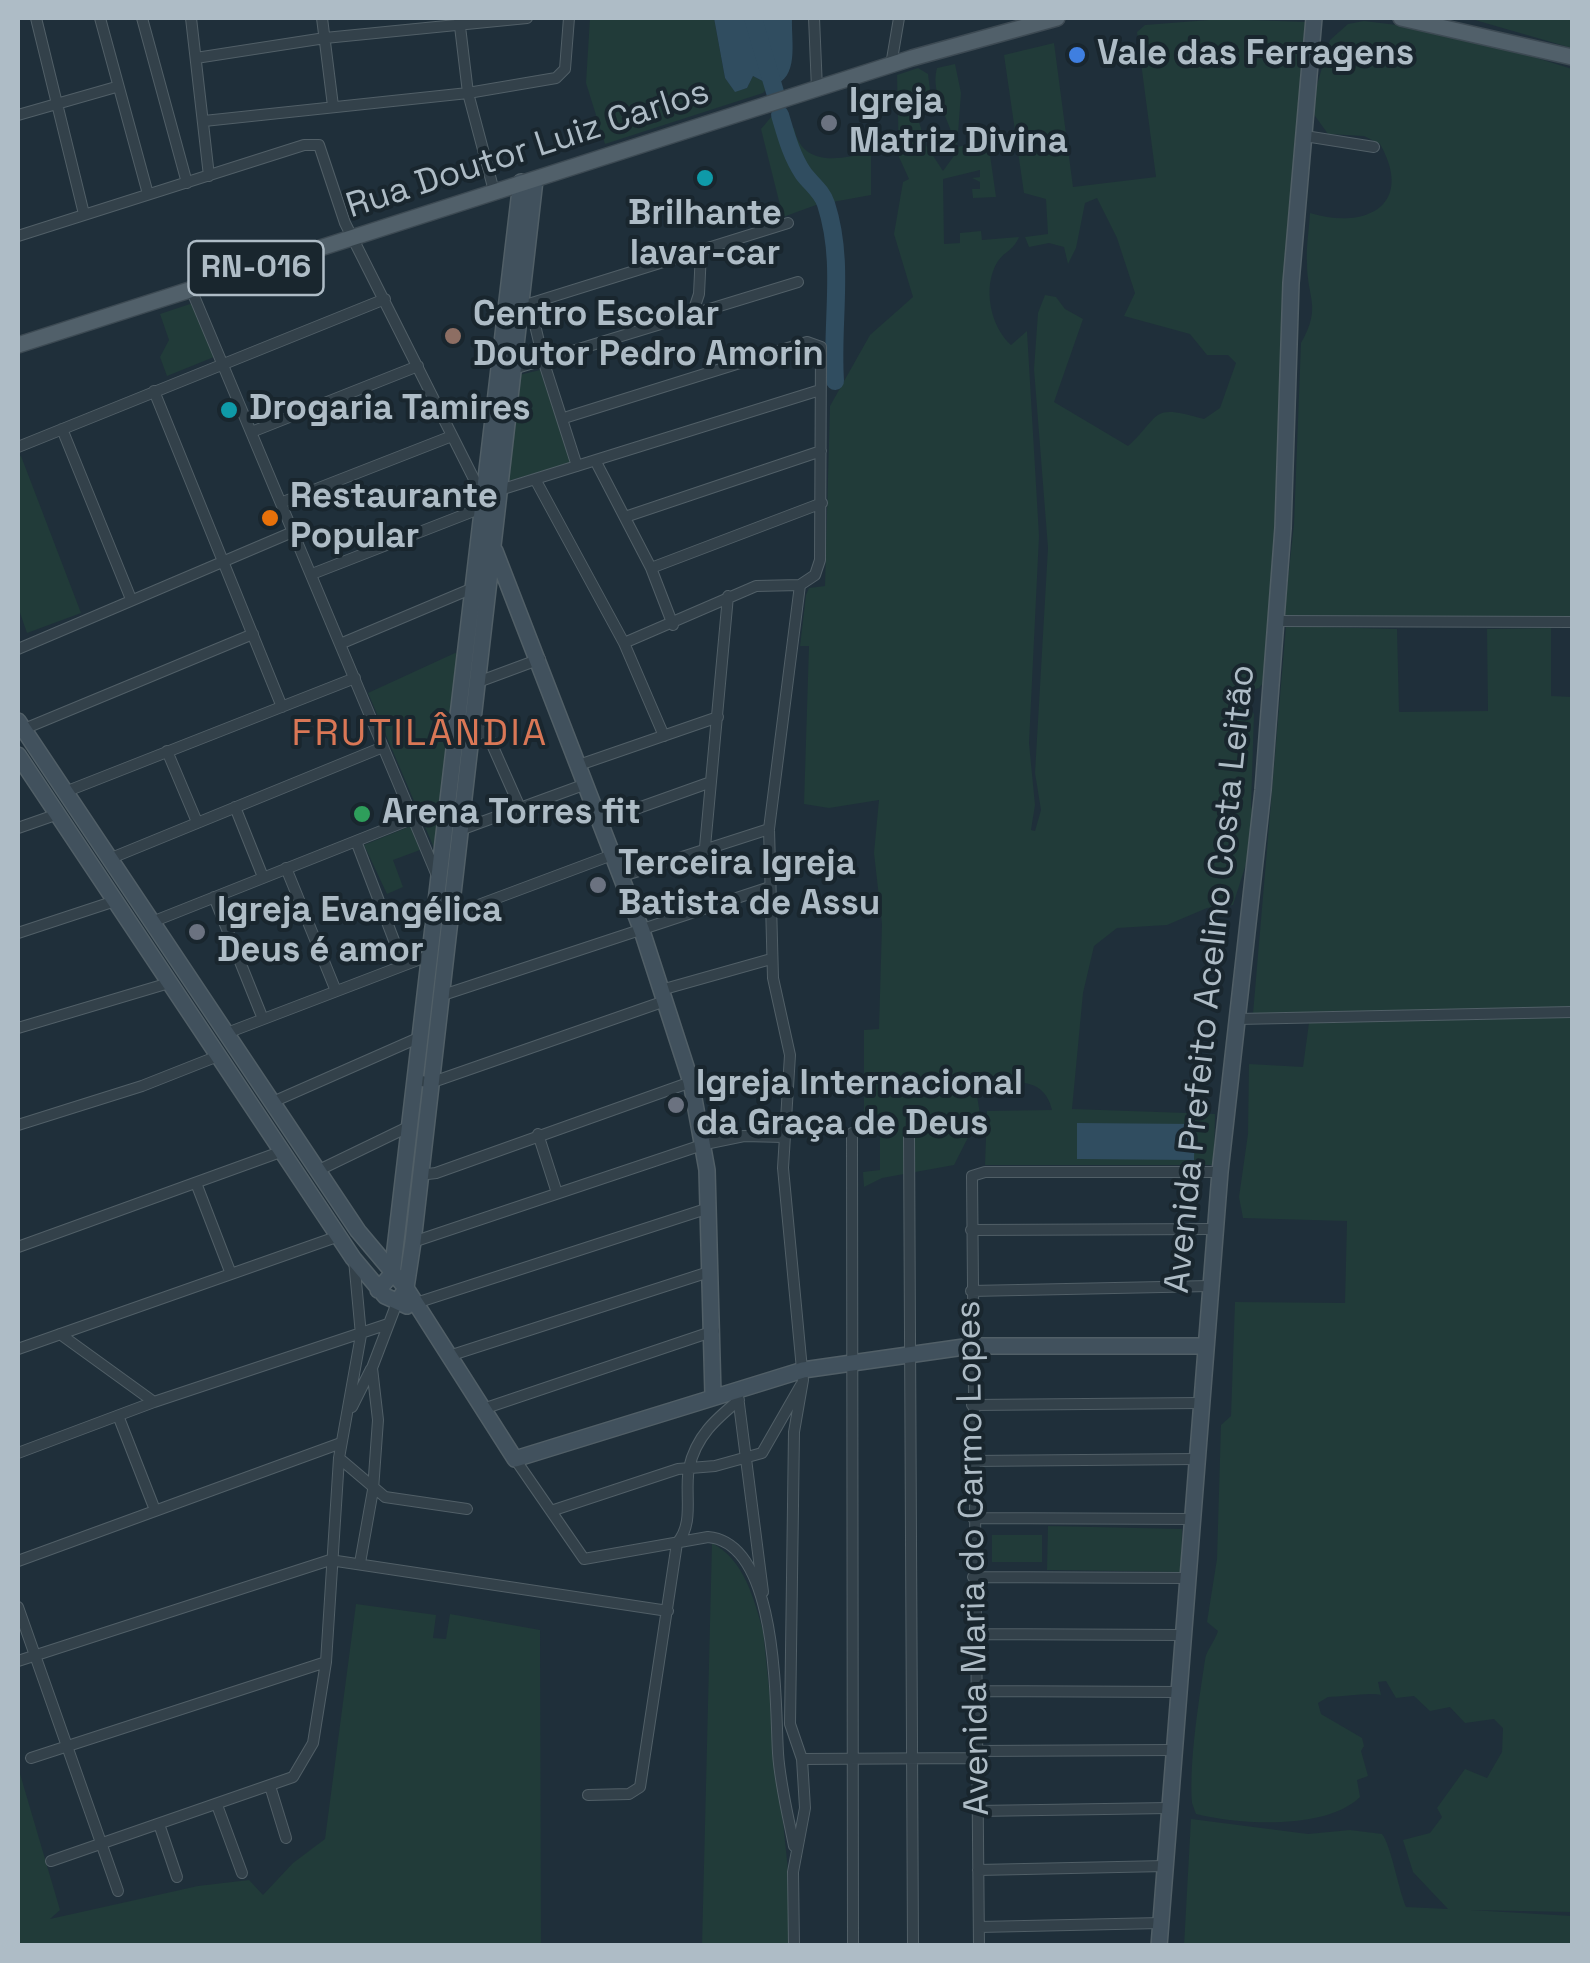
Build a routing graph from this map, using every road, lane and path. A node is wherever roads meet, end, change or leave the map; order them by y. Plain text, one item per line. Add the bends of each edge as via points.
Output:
1 (36, 18) edge
2 (100, 18) edge
3 (142, 18) edge
4 (191, 18) edge
5 (322, 18) edge
6 (524, 18) edge
7 (569, 18) edge
8 (814, 18) edge
9 (899, 18) edge
10 (1057, 18) edge
11 (1314, 18) edge
12 (1402, 18) edge
13 (459, 22) edge
14 (1459, 23) edge
15 (324, 38) junction
16 (1572, 57) edge
17 (196, 58) junction
18 (891, 65) junction
19 (116, 86) junction
20 (816, 90) junction
21 (468, 93) junction
22 (56, 100) junction
23 (333, 106) junction
24 (18, 114) edge
25 (204, 121) junction
26 (1305, 136) junction
27 (1374, 147) dead end
28 (209, 176) junction
29 (528, 181) junction
30 (187, 183) junction
31 (494, 191) junction
32 (148, 194) junction
33 (84, 214) junction
34 (788, 223) dead end
35 (18, 236) edge
36 (356, 237) junction
37 (701, 252) junction
38 (798, 282) dead end
39 (192, 289) junction
40 (385, 299) junction
41 (520, 306) junction
42 (692, 315) junction
43 (18, 345) edge
44 (224, 360) junction
45 (544, 364) junction
46 (418, 366) junction
47 (508, 371) junction
48 (820, 390) junction
49 (154, 391) junction
50 (564, 418) junction
51 (62, 428) junction
52 (254, 430) junction
53 (452, 436) junction
54 (18, 447) edge
55 (822, 451) junction
56 (596, 462) junction
57 (578, 466) junction
58 (535, 479) junction
59 (492, 500) junction
60 (283, 502) junction
61 (822, 504) junction
62 (625, 517) junction
63 (295, 531) junction
64 (494, 550) junction
65 (223, 561) junction
66 (651, 568) junction
67 (312, 574) junction
68 (800, 585) junction
69 (473, 588) junction
70 (728, 596) junction
71 (131, 598) junction
72 (1275, 621) junction
73 (1572, 622) edge
74 (674, 626) junction
75 (253, 634) junction
76 (624, 643) junction
77 (340, 644) junction
78 (18, 649) edge
79 (540, 659) junction
80 (355, 678) junction
81 (478, 682) junction
82 (282, 707) junction
83 (718, 717) junction
84 (472, 722) junction
85 (20, 725) edge
86 (664, 736) junction
87 (383, 746) junction
88 (167, 751) junction
89 (18, 755) edge
90 (461, 760) junction
91 (45, 764) junction
92 (579, 766) junction
93 (30, 774) junction
94 (711, 782) junction
95 (586, 784) junction
96 (65, 792) junction
97 (235, 807) junction
98 (521, 810) junction
99 (58, 814) junction
100 (414, 818) junction
101 (197, 822) junction
102 (600, 822) junction
103 (18, 828) edge
104 (769, 829) junction
105 (460, 830) junction
106 (356, 841) junction
107 (705, 847) junction
108 (612, 856) junction
109 (109, 859) junction
110 (286, 868) junction
111 (263, 877) junction
112 (620, 878) junction
113 (440, 884) junction
114 (770, 887) junction
115 (214, 896) junction
116 (112, 902) junction
117 (442, 915) junction
118 (152, 922) junction
119 (642, 931) junction
120 (18, 933) edge
121 (431, 955) junction
122 (771, 959) junction
123 (403, 964) junction
124 (169, 983) junction
125 (336, 992) junction
126 (440, 996) junction
127 (663, 996) junction
128 (1572, 1012) edge
129 (1238, 1018) junction
130 (217, 1019) junction
131 (263, 1019) junction
132 (200, 1027) junction
133 (18, 1028) edge
134 (227, 1034) junction
135 (418, 1038) junction
136 (218, 1056) junction
137 (422, 1081) junction
138 (691, 1082) junction
139 (275, 1101) junction
140 (18, 1125) edge
141 (408, 1127) junction
142 (909, 1132) dead end
143 (852, 1133) dead end
144 (538, 1134) junction
145 (783, 1137) junction
146 (705, 1144) junction
147 (283, 1151) junction
148 (318, 1172) junction
149 (1220, 1172) junction
150 (412, 1175) junction
151 (196, 1183) junction
152 (557, 1193) junction
153 (709, 1208) junction
154 (971, 1230) junction
155 (1215, 1230) junction
156 (339, 1236) junction
157 (413, 1242) junction
158 (18, 1247) edge
159 (353, 1258) junction
160 (712, 1271) junction
161 (231, 1274) junction
162 (392, 1274) junction
163 (1210, 1286) junction
164 (378, 1290) junction
165 (971, 1291) junction
166 (409, 1303) junction
167 (388, 1324) junction
168 (714, 1331) junction
169 (60, 1334) junction
170 (361, 1335) junction
171 (972, 1346) junction
172 (1205, 1346) junction
173 (18, 1349) edge
174 (449, 1356) junction
175 (913, 1356) junction
176 (856, 1364) junction
177 (372, 1368) junction
178 (803, 1376) junction
179 (738, 1394) junction
180 (714, 1395) junction
181 (154, 1402) junction
182 (1200, 1403) junction
183 (972, 1405) junction
184 (483, 1409) junction
185 (347, 1417) junction
186 (120, 1418) junction
187 (342, 1442) junction
188 (18, 1453) edge
189 (339, 1458) junction
190 (516, 1459) junction
191 (748, 1460) junction
192 (1196, 1460) junction
193 (972, 1461) junction
194 (690, 1468) junction
195 (373, 1490) junction
196 (466, 1509) dead end
197 (155, 1510) junction
198 (551, 1511) junction
199 (972, 1518) junction
200 (1191, 1520) junction
201 (677, 1543) junction
202 (330, 1560) junction
203 (18, 1561) edge
204 (360, 1563) junction
205 (973, 1577) junction
206 (1186, 1578) junction
207 (18, 1607) edge
208 (765, 1608) junction
209 (668, 1611) junction
210 (973, 1634) junction
211 (1181, 1634) junction
212 (36, 1655) junction
213 (18, 1661) edge
214 (326, 1662) junction
215 (974, 1692) junction
216 (1177, 1692) junction
217 (68, 1747) junction
218 (1173, 1750) junction
219 (976, 1754) junction
220 (31, 1758) dead end
221 (802, 1759) junction
222 (914, 1760) junction
223 (855, 1761) junction
224 (270, 1786) junction
225 (588, 1795) dead end
226 (216, 1805) junction
227 (1169, 1808) junction
228 (976, 1811) junction
229 (159, 1824) junction
230 (286, 1838) dead end
231 (101, 1844) junction
232 (795, 1852) junction
233 (51, 1861) dead end
234 (1165, 1866) junction
235 (978, 1870) junction
236 (242, 1873) dead end
237 (177, 1877) dead end
238 (118, 1891) dead end
239 (1161, 1923) junction
240 (979, 1927) junction
241 (794, 1946) edge
242 (852, 1946) edge
243 (913, 1946) edge
244 (979, 1946) edge
245 (1160, 1946) edge

1 - 22 street
2 - 19 street
3 - 30 street
4 - 17 street
5 - 15 street
6 - 13 street
7 - 21 street via 565,68 556,78
8 - 20 street
9 - 18 street
10 - 18 main road, Rua Doutor Luiz Carlos / RN-016
11 - 26 street, Avenida Prefeito Acelino Costa Leitão
12 - 14 main road
13 - 15 street
13 - 21 street
14 - 16 main road
15 - 17 street
15 - 23 street
17 - 25 street
18 - 20 main road, Rua Doutor Luiz Carlos / RN-016
19 - 22 street
19 - 32 street
20 - 29 main road, Rua Doutor Luiz Carlos / RN-016
21 - 23 street
21 - 31 street
22 - 24 street
22 - 33 street
23 - 25 street
25 - 28 street
26 - 27 street
26 - 72 street, Avenida Prefeito Acelino Costa Leitão
28 - 30 street
28 - 36 street via 319,145
29 - 31 main road, Rua Doutor Luiz Carlos / RN-016
29 - 41 street
30 - 32 street
31 - 36 main road, Rua Doutor Luiz Carlos / RN-016
32 - 33 street
33 - 35 street
34 - 37 street
36 - 39 main road, Rua Doutor Luiz Carlos / RN-016
36 - 40 street
37 - 41 street
37 - 42 street
38 - 42 street
39 - 43 main road, Rua Doutor Luiz Carlos / RN-016
39 - 44 street
40 - 44 street
40 - 46 street
41 - 45 street
41 - 47 street
42 - 45 street
44 - 49 street
44 - 52 street
45 - 47 street
45 - 50 street
46 - 52 street
46 - 53 street
47 - 59 street
48 - 50 street via 821,347 807,342
48 - 55 street
48 - 56 street
49 - 51 street
49 - 65 street
50 - 57 street
51 - 54 street
51 - 71 street
52 - 60 street
53 - 59 street
53 - 60 street
55 - 61 street
55 - 62 street
56 - 57 street
56 - 62 street
57 - 58 street
58 - 59 street
58 - 76 street
59 - 64 street
59 - 67 street
59 - 69 street
60 - 63 street
61 - 66 street
61 - 68 street via 818,569
62 - 66 street
63 - 65 street
63 - 67 street
64 - 79 street
64 - 81 street
65 - 71 street
65 - 75 street
66 - 74 street
67 - 77 street
68 - 70 street via 756,586
68 - 104 street
69 - 77 street
69 - 90 street
70 - 74 street
70 - 83 street
71 - 78 street
72 - 73 street
72 - 129 street, Avenida Prefeito Acelino Costa Leitão
74 - 76 street
75 - 82 street
75 - 85 street
76 - 86 street
77 - 80 street
79 - 81 street
79 - 92 street
80 - 82 street
80 - 87 street
81 - 84 street
82 - 88 street
83 - 86 street
83 - 94 street
84 - 90 street
84 - 98 street via 490,740
85 - 91 street
86 - 92 street
87 - 97 street
87 - 100 street
88 - 96 street
88 - 101 street
89 - 93 street
90 - 105 street
90 - 113 street
91 - 93 street
91 - 96 street
92 - 95 street
93 - 99 street
94 - 102 street
94 - 107 street
95 - 98 street
95 - 102 street
96 - 109 street
97 - 101 street
97 - 111 street
98 - 105 street
99 - 103 street
99 - 116 street
100 - 106 street
100 - 113 street
101 - 109 street
102 - 108 street
104 - 107 street
104 - 114 street
105 - 117 street
106 - 110 street
106 - 123 street
107 - 112 street
108 - 112 street
108 - 117 street
109 - 118 street
110 - 111 street
110 - 125 street
111 - 115 street
112 - 119 street
113 - 117 street
114 - 119 street
114 - 122 street
115 - 118 street
115 - 131 street
116 - 120 street
116 - 124 street
117 - 121 street
117 - 126 street
118 - 130 street
119 - 126 street
119 - 127 street
121 - 123 street
121 - 135 street
122 - 127 street
122 - 145 street via 790,1054
123 - 125 street
124 - 132 street
124 - 133 street
125 - 131 street
126 - 137 street
127 - 137 street
127 - 138 street
128 - 129 street
129 - 149 street, Avenida Prefeito Acelino Costa Leitão
130 - 132 street
130 - 134 street
131 - 134 street
132 - 136 street
134 - 139 street
135 - 137 street
135 - 139 street
136 - 140 street
136 - 147 street
137 - 141 street
137 - 150 street
138 - 144 street
138 - 146 street
139 - 148 street
141 - 148 street
141 - 150 street
142 - 175 street
143 - 176 street
144 - 150 street
144 - 152 street
145 - 146 street
145 - 178 street
146 - 152 street
146 - 153 street
147 - 151 street
147 - 156 street
148 - 162 street
149 - 154 street, Avenida Maria do Carmo Lopes via 975,1172
149 - 155 street, Avenida Prefeito Acelino Costa Leitão
150 - 157 street
150 - 162 street
151 - 158 street
151 - 161 street
152 - 157 street
153 - 160 street
153 - 166 street
154 - 155 street
154 - 165 street, Avenida Maria do Carmo Lopes
155 - 163 street, Avenida Prefeito Acelino Costa Leitão
156 - 159 street
156 - 161 street
157 - 166 street
159 - 164 street
159 - 170 street
160 - 168 street
160 - 174 street
161 - 169 street
162 - 164 street
162 - 166 street
163 - 165 street
163 - 172 street, Avenida Prefeito Acelino Costa Leitão
164 - 166 street
165 - 171 street, Avenida Maria do Carmo Lopes
166 - 167 street
166 - 174 street
167 - 170 street
167 - 177 street
168 - 180 street
168 - 184 street
169 - 173 street
169 - 181 street
170 - 181 street
170 - 185 street
171 - 172 street
171 - 175 street
171 - 183 street, Avenida Maria do Carmo Lopes
172 - 182 street, Avenida Prefeito Acelino Costa Leitão
174 - 184 street
175 - 176 street
175 - 222 street
176 - 178 street
176 - 223 street
177 - 185 street
177 - 195 street via 378,1420
178 - 179 street
178 - 191 street via 762,1453
178 - 221 street via 794,1432 790,1724
179 - 180 street
179 - 191 street
179 - 194 street via 702,1434
180 - 190 street
181 - 186 street
182 - 183 street
182 - 192 street, Avenida Prefeito Acelino Costa Leitão
183 - 193 street, Avenida Maria do Carmo Lopes
184 - 190 street
185 - 187 street
186 - 188 street
186 - 197 street
187 - 189 street
187 - 197 street
189 - 195 street
189 - 202 street
190 - 198 street
191 - 194 street
191 - 208 street
192 - 193 street
192 - 200 street, Avenida Prefeito Acelino Costa Leitão
193 - 199 street, Avenida Maria do Carmo Lopes
194 - 198 street
194 - 201 street via 687,1525
195 - 196 street
195 - 204 street
197 - 203 street
198 - 201 street via 577,1554 591,1560
199 - 200 street
199 - 205 street, Avenida Maria do Carmo Lopes
200 - 206 street, Avenida Prefeito Acelino Costa Leitão
201 - 208 street via 723,1540 754,1579
201 - 209 street
202 - 204 street
202 - 212 street
202 - 214 street
204 - 209 street
205 - 206 street
205 - 210 street, Avenida Maria do Carmo Lopes
206 - 211 street, Avenida Prefeito Acelino Costa Leitão
207 - 212 street
208 - 232 street via 778,1756
209 - 225 street via 640,1787 629,1794
210 - 211 street
210 - 215 street, Avenida Maria do Carmo Lopes
211 - 216 street, Avenida Prefeito Acelino Costa Leitão
212 - 213 street
212 - 217 street
214 - 217 street
214 - 224 street via 314,1743 293,1778
215 - 216 street
215 - 219 street, Avenida Maria do Carmo Lopes
216 - 218 street, Avenida Prefeito Acelino Costa Leitão
217 - 220 street
217 - 231 street
218 - 219 street
218 - 227 street, Avenida Prefeito Acelino Costa Leitão
219 - 222 street
219 - 228 street, Avenida Maria do Carmo Lopes
221 - 223 street
221 - 232 street via 804,1808
222 - 223 street
222 - 243 street
223 - 242 street
224 - 226 street
224 - 230 street
226 - 229 street
226 - 236 street
227 - 228 street
227 - 234 street, Avenida Prefeito Acelino Costa Leitão
228 - 235 street, Avenida Maria do Carmo Lopes
229 - 231 street
229 - 237 street
231 - 233 street
231 - 238 street
232 - 241 street
234 - 235 street
234 - 239 street, Avenida Prefeito Acelino Costa Leitão
235 - 240 street, Avenida Maria do Carmo Lopes
239 - 240 street
239 - 245 street, Avenida Prefeito Acelino Costa Leitão
240 - 244 street, Avenida Maria do Carmo Lopes

